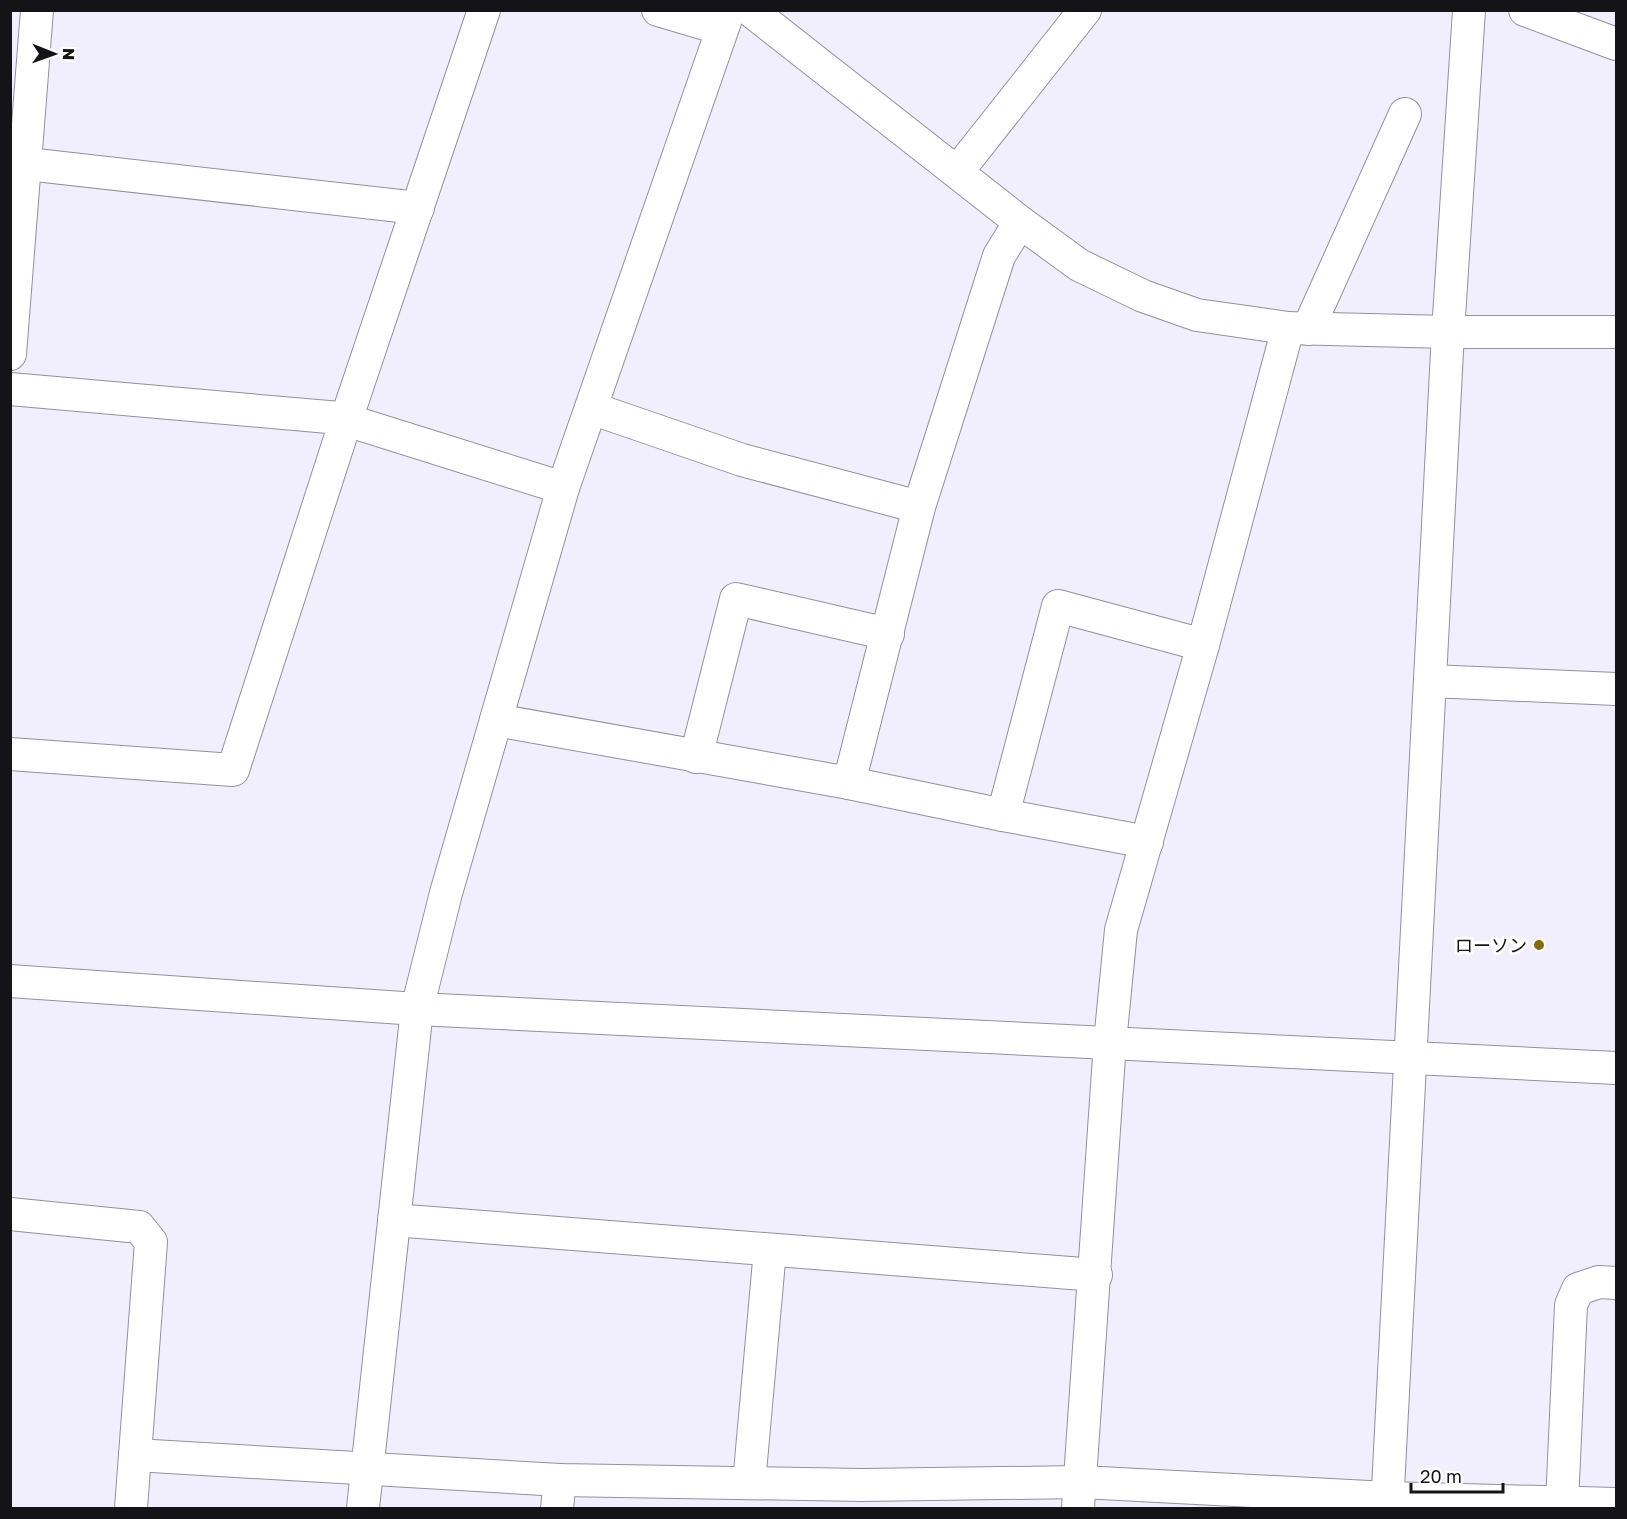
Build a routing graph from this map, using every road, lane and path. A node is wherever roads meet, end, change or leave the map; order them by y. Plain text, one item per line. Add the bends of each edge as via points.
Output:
1 (37, 10) edge
2 (484, 10) edge
3 (658, 10) edge
4 (750, 10) edge
5 (1085, 10) edge
6 (1469, 10) edge
7 (1525, 10) edge
8 (1573, 19) edge
9 (725, 20) edge
10 (1617, 44) edge
11 (1405, 114) dead end
12 (27, 164) junction
13 (957, 172) junction
14 (418, 208) junction
15 (1020, 222) junction
16 (1298, 328) junction
17 (1448, 332) junction
18 (1617, 332) edge
19 (10, 354) edge
20 (10, 389) edge
21 (591, 408) junction
22 (346, 420) junction
23 (563, 488) junction
24 (919, 507) junction
25 (888, 634) junction
26 (1203, 645) junction
27 (1430, 681) junction
28 (1617, 689) edge
29 (496, 720) junction
30 (10, 754) edge
31 (696, 757) junction
32 (849, 783) junction
33 (1003, 815) junction
34 (1147, 842) junction
35 (10, 981) edge
36 (417, 1009) junction
37 (1110, 1042) junction
38 (1409, 1058) junction
39 (1617, 1068) edge
40 (10, 1214) edge
41 (394, 1221) junction
42 (771, 1250) junction
43 (1096, 1275) junction
44 (1617, 1283) edge
45 (135, 1455) junction
46 (367, 1468) junction
47 (749, 1483) junction
48 (559, 1494) edge
49 (1080, 1495) edge
50 (861, 1497) edge
51 (1387, 1503) edge
52 (1562, 1503) junction
53 (1617, 1504) edge
54 (131, 1509) edge
55 (363, 1509) edge

1 - 12 street
2 - 14 street
3 - 9 street
4 - 13 street
5 - 13 street
6 - 17 street
7 - 8 street
8 - 10 street
9 - 21 street
11 - 16 street
12 - 14 street
12 - 19 street
13 - 15 street
14 - 22 street
15 - 16 street via 1080,265 1143,296 1197,315
15 - 24 street via 999,256
16 - 17 street
16 - 26 street
17 - 18 street
17 - 27 street
20 - 22 street
21 - 23 street
21 - 24 street via 742,460
22 - 23 street
22 - 30 street via 233,770
23 - 29 street
24 - 25 street
25 - 31 street via 736,599
25 - 32 street
26 - 33 street via 1058,606
26 - 34 street
27 - 28 street
27 - 38 street
29 - 31 street
29 - 36 street
31 - 32 street
32 - 33 street
33 - 34 street
34 - 37 street via 1121,930
35 - 36 street
36 - 37 street
36 - 41 street
37 - 38 street
37 - 43 street
38 - 39 street
38 - 51 street
40 - 45 street via 139,1227 151,1242
41 - 42 street
41 - 46 street
42 - 43 street
42 - 47 street
43 - 49 street
44 - 52 street via 1599,1282 1578,1289 1571,1305
45 - 46 street
45 - 54 street
46 - 48 street
46 - 55 street
47 - 48 street
47 - 50 street
49 - 50 street
49 - 51 street
51 - 52 street
52 - 53 street

